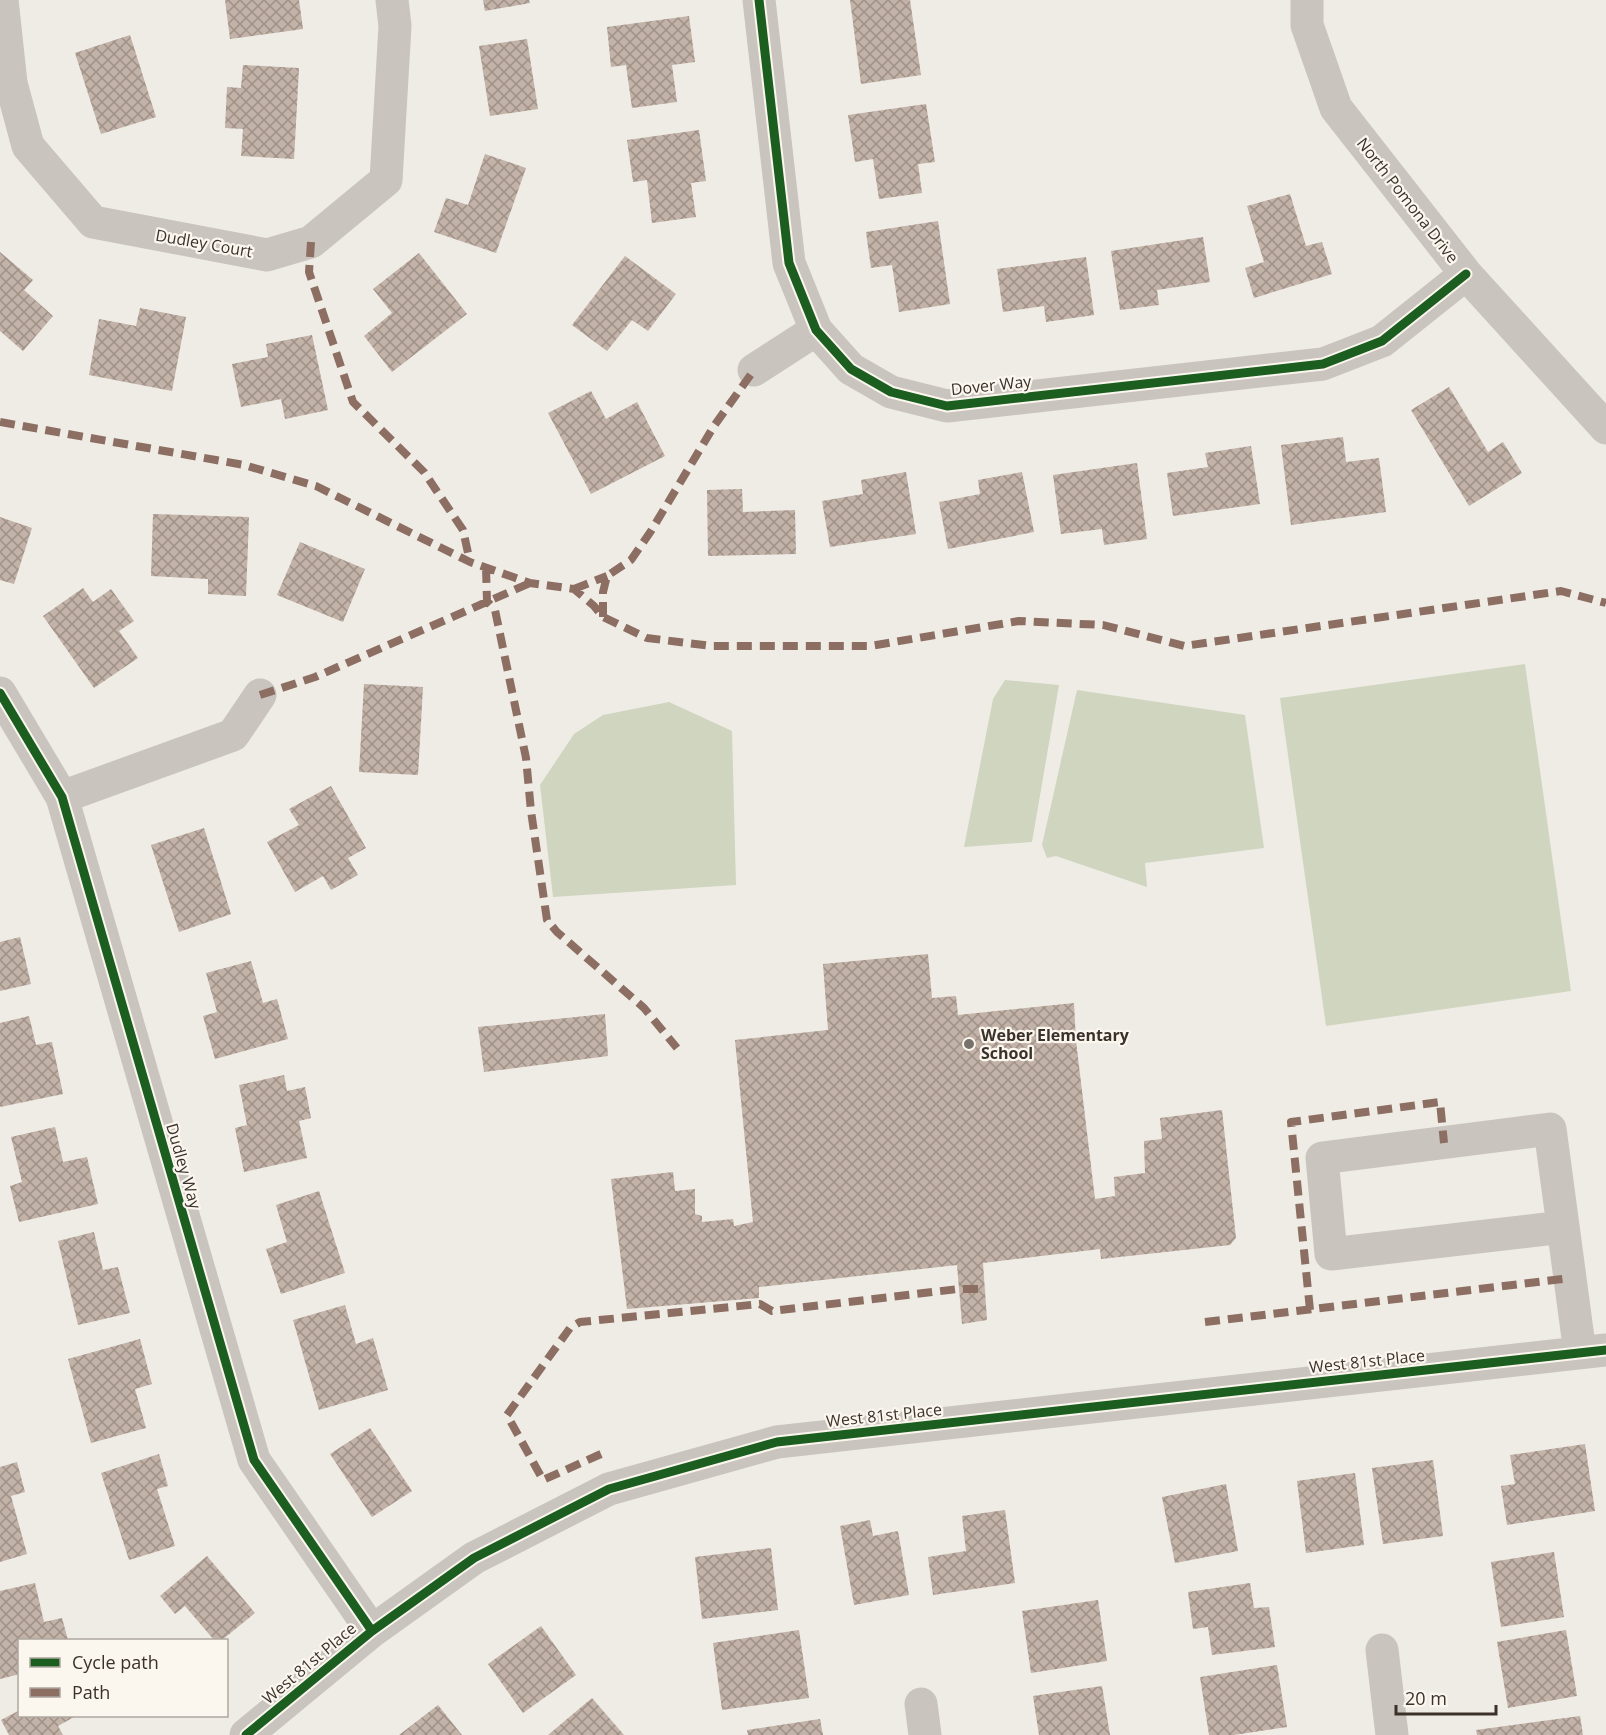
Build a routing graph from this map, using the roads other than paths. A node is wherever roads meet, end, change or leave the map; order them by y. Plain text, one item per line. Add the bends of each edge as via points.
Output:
1 (2, 0) edge
2 (759, 0) edge
3 (1307, 0) edge
4 (393, 13) edge
5 (1466, 274) junction
6 (816, 330) junction
7 (754, 370) dead end
8 (1606, 428) edge
9 (0, 693) edge
10 (260, 695) dead end
11 (62, 797) junction
12 (1563, 1227) junction
13 (1593, 1351) edge
14 (372, 1631) junction
15 (1382, 1650) dead end
16 (246, 1735) edge
17 (1392, 1735) edge

1 - 4 street, Dudley Court via 11,83 28,146 93,222 267,255 311,242 386,180
2 - 6 street, Dover Way via 789,264
3 - 5 street, North Pomona Drive via 1307,25 1336,108
5 - 6 street, Dover Way via 1382,341 1323,364 946,406 891,392 851,369
5 - 8 street, North Pomona Drive
6 - 7 street
9 - 11 street, Dudley Way
10 - 11 street via 233,735
11 - 14 street, Dudley Way via 254,1460
12 - 12 street via 1550,1129 1322,1158 1331,1254
12 - 13 street
13 - 14 street, West 81st Place via 777,1442 609,1489 474,1558
14 - 16 street, West 81st Place
15 - 17 street

